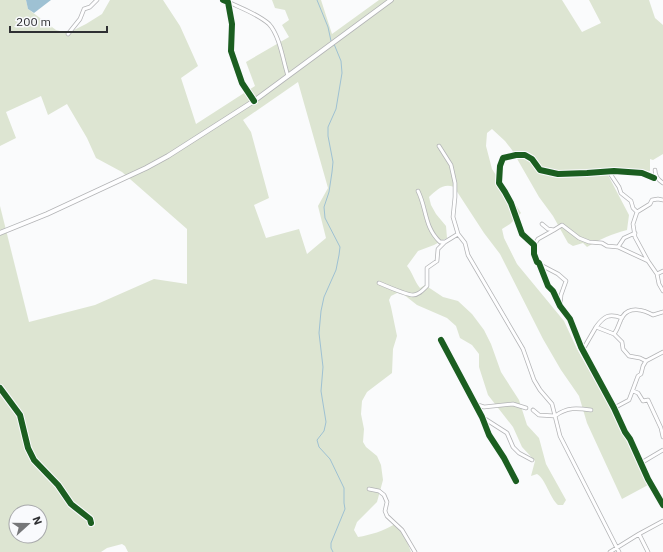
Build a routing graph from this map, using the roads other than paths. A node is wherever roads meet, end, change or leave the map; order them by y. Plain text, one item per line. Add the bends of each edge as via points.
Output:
1 (97, 0) edge
2 (223, 0) edge
3 (391, 0) edge
4 (228, 2) junction
5 (68, 34) dead end
6 (288, 76) junction
7 (254, 101) junction
8 (439, 146) dead end
9 (655, 170) dead end
10 (611, 176) dead end
11 (654, 178) dead end
12 (663, 183) edge
13 (418, 192) dead end
14 (663, 200) edge
15 (637, 212) junction
16 (542, 224) dead end
17 (554, 230) junction
18 (0, 233) edge
19 (635, 233) junction
20 (458, 234) junction
21 (445, 242) junction
22 (534, 245) junction
23 (618, 247) junction
24 (648, 261) junction
25 (539, 263) junction
26 (663, 271) edge
27 (657, 274) junction
28 (379, 283) dead end
29 (663, 291) edge
30 (560, 306) junction
31 (663, 312) edge
32 (622, 318) junction
33 (596, 326) junction
34 (614, 334) junction
35 (441, 340) dead end
36 (580, 347) junction
37 (663, 352) edge
38 (646, 361) junction
39 (0, 388) edge
40 (633, 391) junction
41 (474, 404) junction
42 (526, 408) dead end
43 (614, 408) junction
44 (533, 410) dead end
45 (591, 410) dead end
46 (555, 416) junction
47 (482, 417) junction
48 (663, 437) edge
49 (663, 450) edge
50 (532, 460) dead end
51 (641, 463) junction
52 (516, 481) dead end
53 (369, 489) dead end
54 (663, 505) edge
55 (663, 521) edge
56 (91, 523) dead end
57 (639, 534) junction
58 (616, 547) junction
59 (415, 552) edge
60 (610, 552) edge
61 (619, 552) edge
62 (648, 552) edge

1 - 5 street via 84,9 80,19
2 - 4 street
3 - 6 main road
4 - 6 street via 268,23 280,44
4 - 7 street via 232,24 231,51 242,83
6 - 7 main road
7 - 18 main road via 154,164
8 - 20 street via 451,165 455,183 453,217
9 - 12 street via 658,180
10 - 15 street
11 - 22 street via 642,173 614,170 558,174 540,170 532,159 525,155 503,158 499,183 511,203 522,234
13 - 21 street via 428,227 440,242
14 - 15 street via 652,200
15 - 19 street via 633,224
16 - 17 street
17 - 22 street via 542,236
17 - 23 street via 562,226 589,242
19 - 23 street via 624,238
19 - 24 street
20 - 21 street
20 - 46 street via 523,349 534,380 552,404
21 - 28 street via 438,249 437,261 427,268 427,286 420,293 413,295
22 - 25 street via 534,254
23 - 24 street
24 - 27 street
25 - 30 street via 548,286
25 - 30 street via 566,281
26 - 27 street
27 - 29 street
30 - 36 street via 570,319
31 - 32 street via 653,315 646,311 629,311
32 - 33 street via 612,315 603,318
32 - 34 street
33 - 34 street
33 - 36 street via 585,346
34 - 38 street via 622,342 629,356
35 - 41 street
36 - 43 street
37 - 38 street
38 - 40 street
39 - 56 street via 20,415 28,448 34,460 58,485 71,504 90,519
40 - 43 street via 629,400
40 - 48 street via 644,401 648,400
41 - 42 street via 484,407 513,404
41 - 47 street
43 - 51 street
44 - 46 street via 539,415
45 - 46 street via 571,408
46 - 58 street via 560,436
47 - 50 street via 507,433 513,447
47 - 52 street via 489,435
49 - 51 street
51 - 54 street
53 - 59 street via 384,495 387,516 402,530
55 - 57 street
57 - 58 street
57 - 62 street
58 - 60 street
58 - 61 street

